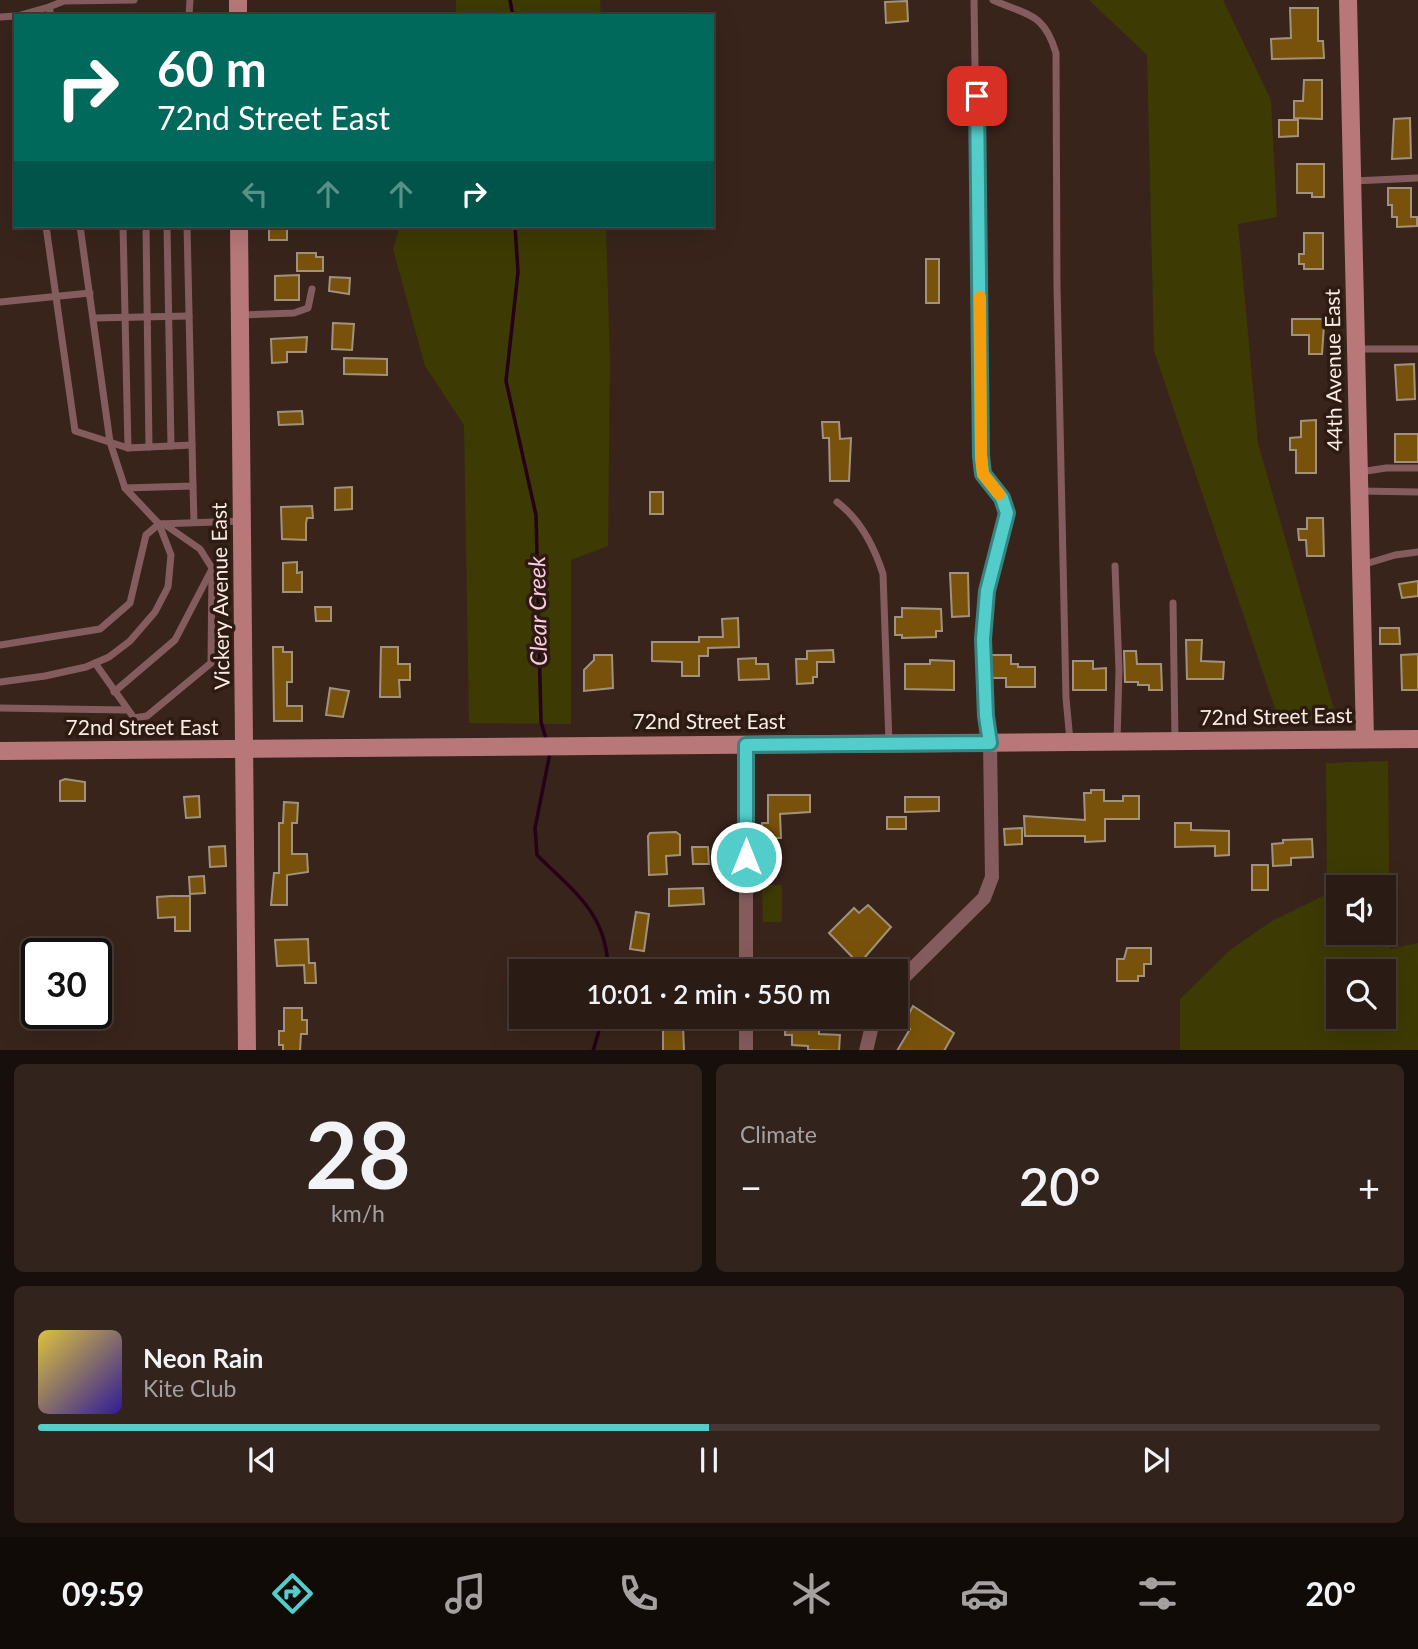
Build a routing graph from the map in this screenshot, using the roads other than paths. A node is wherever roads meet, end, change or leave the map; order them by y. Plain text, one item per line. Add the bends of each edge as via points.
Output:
1 (134, 0) edge
2 (974, 0) edge
3 (993, 0) edge
4 (1348, 0) edge
5 (49, 7) junction
6 (24, 14) edge
7 (51, 14) edge
8 (1418, 178) edge
9 (1352, 181) junction
10 (46, 228) edge
11 (80, 228) edge
12 (123, 228) edge
13 (146, 228) edge
14 (167, 228) edge
15 (187, 228) edge
16 (239, 228) edge
17 (312, 289) dead end
18 (90, 293) junction
19 (57, 296) junction
20 (0, 302) edge
21 (241, 315) junction
22 (189, 316) junction
23 (124, 317) junction
24 (148, 317) junction
25 (167, 317) junction
26 (94, 318) junction
27 (1356, 349) junction
28 (1418, 349) edge
29 (110, 442) junction
30 (192, 445) junction
31 (171, 446) junction
32 (128, 447) junction
33 (149, 447) junction
34 (1418, 468) edge
35 (1359, 472) junction
36 (193, 486) junction
37 (125, 488) junction
38 (1359, 491) junction
39 (1418, 492) edge
40 (837, 502) dead end
41 (243, 521) junction
42 (194, 522) junction
43 (162, 524) junction
44 (1418, 552) edge
45 (1115, 566) dead end
46 (1361, 566) junction
47 (212, 568) junction
48 (1173, 603) dead end
49 (0, 645) edge
50 (95, 663) junction
51 (0, 681) edge
52 (114, 692) junction
53 (0, 708) edge
54 (126, 710) junction
55 (1418, 738) edge
56 (1365, 739) junction
57 (1116, 741) junction
58 (1175, 741) junction
59 (1070, 742) junction
60 (990, 743) junction
61 (889, 744) junction
62 (746, 745) junction
63 (245, 750) junction
64 (0, 751) edge
65 (746, 959) edge
66 (908, 973) edge
67 (746, 1029) edge
68 (871, 1029) edge
69 (247, 1050) edge
70 (746, 1050) edge
71 (866, 1050) edge

1 - 5 lane via 64,1
2 - 60 lane via 981,456 983,474 1002,498 1007,513 987,591 983,639
3 - 59 lane via 1040,21 1056,53 1057,286
4 - 9 street, 44th Avenue East
5 - 6 lane
5 - 7 lane
8 - 9 lane
9 - 27 street, 44th Avenue East
10 - 19 lane
11 - 18 lane
12 - 23 lane
13 - 24 lane
14 - 25 lane
15 - 22 lane
16 - 21 street, Vickery Avenue East
17 - 21 lane via 308,308 294,313
18 - 19 lane
18 - 26 lane
19 - 20 lane
19 - 29 lane via 75,431
21 - 41 street, Vickery Avenue East
22 - 25 lane
22 - 30 lane
23 - 24 lane
23 - 26 lane
23 - 32 lane
24 - 25 lane
24 - 33 lane
25 - 31 lane
26 - 29 lane
27 - 28 lane
27 - 35 street, 44th Avenue East
29 - 32 lane
29 - 37 lane
30 - 31 lane
30 - 36 lane
31 - 33 lane
32 - 33 lane
34 - 35 lane
35 - 38 street, 44th Avenue East
36 - 37 lane
36 - 42 lane
37 - 43 lane
38 - 39 lane
38 - 46 street, 44th Avenue East
40 - 61 lane via 853,514 876,552 883,574
41 - 42 lane
41 - 63 street, Vickery Avenue East
42 - 43 lane
43 - 47 lane via 200,549
43 - 49 lane via 146,535 130,603 100,629
43 - 50 lane via 171,555 168,587 155,612 130,640
44 - 46 lane
45 - 57 lane
46 - 56 street, 44th Avenue East
47 - 52 lane via 175,640
47 - 54 lane via 211,663 147,716 134,718
48 - 58 lane
50 - 51 lane
50 - 52 lane
52 - 54 lane
53 - 54 lane
55 - 56 street, 72nd Street East
56 - 58 street, 72nd Street East
57 - 58 street, 72nd Street East
57 - 59 street, 72nd Street East
59 - 60 street, 72nd Street East
60 - 61 street, 72nd Street East
60 - 66 street via 989,889
61 - 62 street, 72nd Street East
62 - 63 street, 72nd Street East
62 - 65 street
63 - 64 street, 72nd Street East
63 - 69 street, Vickery Avenue East
67 - 70 street
68 - 71 street

